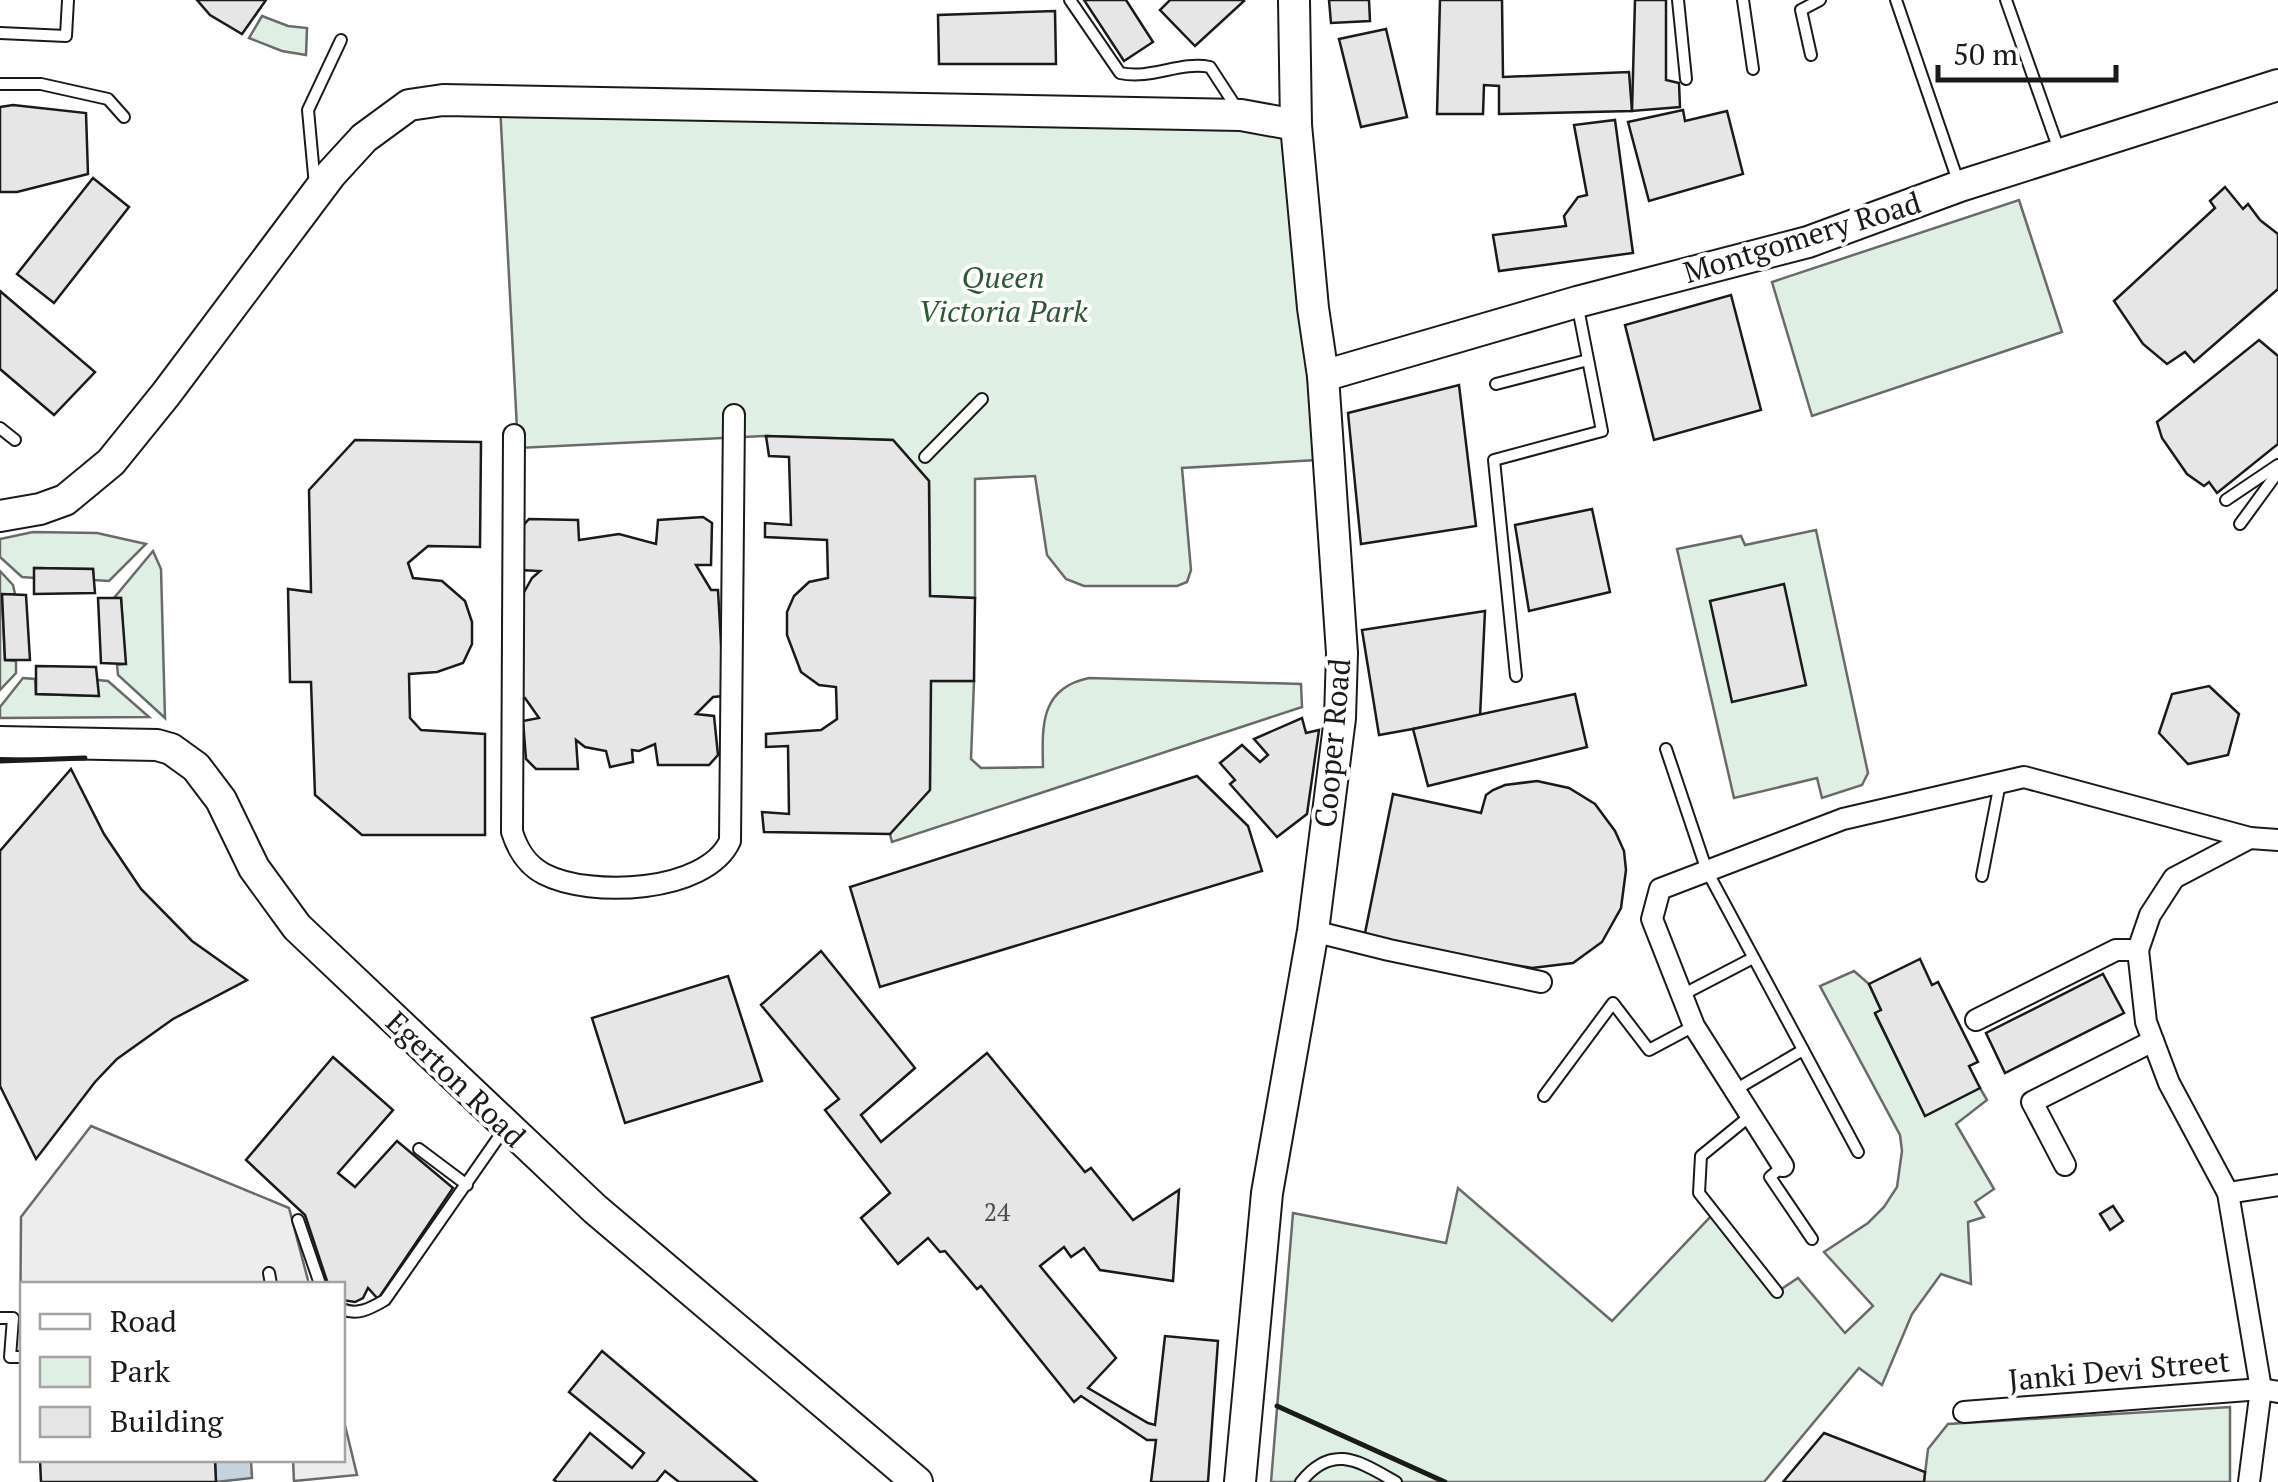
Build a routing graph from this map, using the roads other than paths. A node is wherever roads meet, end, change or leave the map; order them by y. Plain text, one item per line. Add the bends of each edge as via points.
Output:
1 (68, 0) edge
2 (1070, 0) edge
3 (1294, 0) edge
4 (1678, 0) edge
5 (1743, 0) edge
6 (1820, 0) edge
7 (1896, 0) edge
8 (2006, 0) edge
9 (0, 33) edge
10 (342, 40) dead end
11 (1811, 55) dead end
12 (1753, 69) dead end
13 (1686, 79) dead end
14 (0, 84) edge
15 (2278, 85) edge
16 (1295, 88) junction
17 (1246, 115) junction
18 (124, 117) dead end
19 (1296, 125) junction
20 (2060, 153) junction
21 (1960, 186) junction
22 (316, 194) junction
23 (1577, 302) junction
24 (1588, 360) junction
25 (1323, 376) junction
26 (1496, 384) dead end
27 (982, 399) dead end
28 (734, 415) dead end
29 (0, 428) edge
30 (514, 435) dead end
31 (15, 440) dead end
32 (924, 458) dead end
33 (2278, 468) edge
34 (2226, 500) dead end
35 (0, 516) edge
36 (2240, 524) dead end
37 (1516, 676) dead end
38 (0, 742) edge
39 (1666, 749) dead end
40 (2000, 783) junction
41 (2250, 838) junction
42 (2278, 840) edge
43 (1707, 872) junction
44 (1982, 876) dead end
45 (1313, 931) junction
46 (2138, 950) junction
47 (1753, 958) junction
48 (1541, 982) dead end
49 (1682, 995) junction
50 (1976, 1020) dead end
51 (1694, 1026) junction
52 (2153, 1041) junction
53 (1803, 1050) junction
54 (1735, 1090) junction
55 (1544, 1096) dead end
56 (1751, 1116) junction
57 (506, 1127) junction
58 (420, 1149) dead end
59 (1858, 1152) dead end
60 (2065, 1165) dead end
61 (1784, 1166) joint
62 (467, 1185) junction
63 (2278, 1185) edge
64 (2228, 1193) junction
65 (298, 1220) dead end
66 (1812, 1240) dead end
67 (319, 1282) edge
68 (1776, 1292) dead end
69 (345, 1310) edge
70 (0, 1318) edge
71 (20, 1357) edge
72 (2269, 1390) edge
73 (1964, 1412) dead end
74 (911, 1480) edge
75 (1240, 1482) edge
76 (1301, 1482) edge
77 (1396, 1482) edge
78 (2249, 1482) edge

1 - 9 lane via 66,36
2 - 17 lane via 1120,72 1210,67
3 - 16 street, Cooper Road
4 - 13 lane
5 - 12 lane
6 - 11 lane via 1801,10
7 - 21 lane
8 - 20 lane
10 - 22 lane via 308,110
14 - 18 lane via 41,84 108,99
15 - 20 street, Montgomery Road
16 - 17 street
16 - 19 street, Cooper Road
17 - 19 street
17 - 22 street via 430,101 386,119
19 - 25 street, Cooper Road
20 - 21 street, Montgomery Road
21 - 23 street, Montgomery Road via 1808,242
22 - 35 street via 111,462 65,500
23 - 24 lane
23 - 25 street, Montgomery Road
24 - 26 lane
24 - 37 lane via 1602,431 1494,460
25 - 45 street, Cooper Road via 1342,653
27 - 32 lane
28 - 30 street via 730,841 716,862 691,874 618,888 546,876 528,863 512,832
29 - 31 lane
33 - 34 lane
33 - 36 lane
38 - 57 street, Egerton Road via 157,745 196,767 297,927
39 - 43 lane
40 - 41 street via 2024,777
40 - 43 street via 1843,819
40 - 44 lane
41 - 42 street
41 - 46 street via 2174,878
43 - 47 lane
43 - 49 street via 1660,890 1652,918
45 - 48 street
45 - 75 street, Cooper Road via 1267,1192
46 - 50 street via 2116,950
46 - 52 street
47 - 49 lane
47 - 53 lane
49 - 51 street
51 - 54 street
51 - 55 lane via 1649,1050 1613,1003
52 - 60 street via 2032,1102
52 - 64 street
53 - 54 lane
53 - 59 lane
54 - 56 street
56 - 61 street
56 - 68 lane via 1701,1156 1699,1193
57 - 62 lane
57 - 74 street, Egerton Road
58 - 62 lane
61 - 66 lane via 1770,1177
62 - 69 lane via 384,1300 368,1310
63 - 64 street
64 - 72 street
65 - 67 lane
70 - 71 lane via 13,1318 10,1357
72 - 73 street, Janki Devi Street
72 - 78 street
76 - 77 lane via 1335,1458

